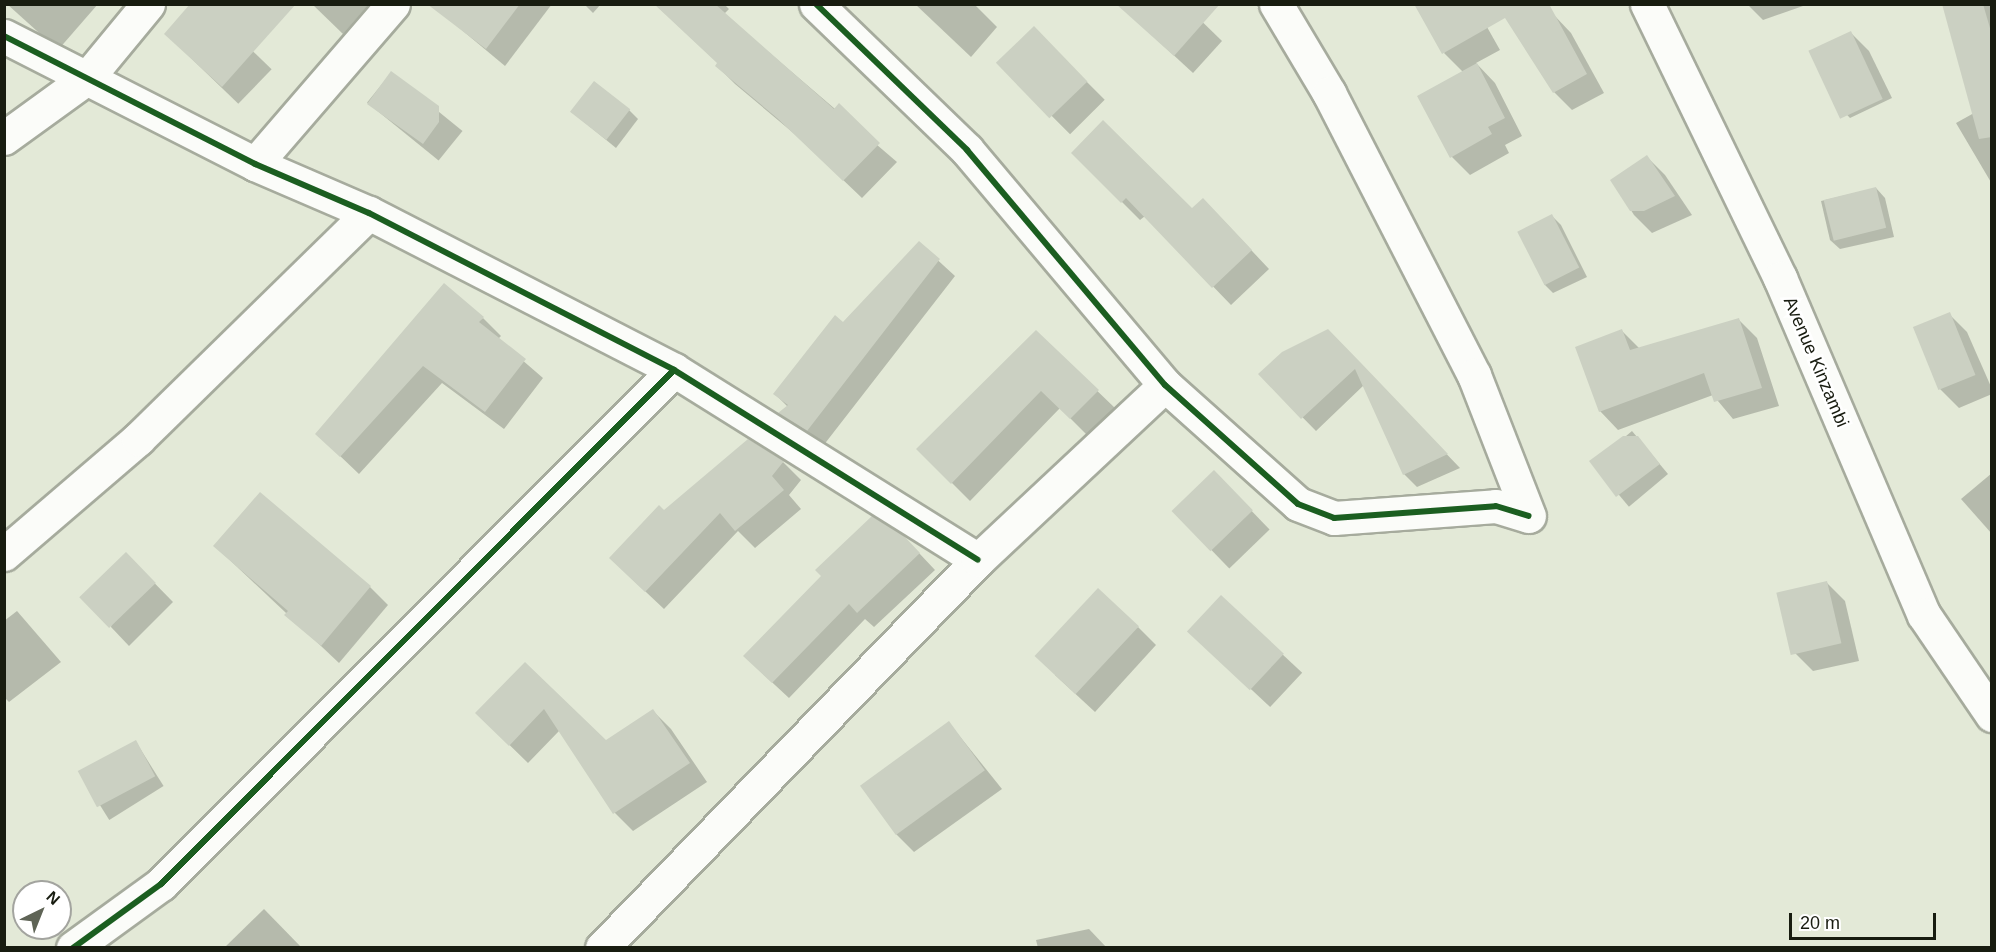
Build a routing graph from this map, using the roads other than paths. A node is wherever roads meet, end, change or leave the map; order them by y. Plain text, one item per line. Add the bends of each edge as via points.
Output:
1 (148, 4) edge
2 (393, 4) edge
3 (816, 4) edge
4 (1276, 4) edge
5 (1647, 4) edge
6 (4, 36) edge
7 (87, 78) junction
8 (4, 138) edge
9 (255, 164) junction
10 (369, 213) junction
11 (674, 370) junction
12 (1166, 385) junction
13 (4, 554) edge
14 (978, 560) junction
15 (1992, 715) edge
16 (73, 948) edge
17 (602, 948) edge

1 - 7 street
2 - 9 street
3 - 12 street via 967,150
4 - 12 street via 1329,93 1474,375 1529,516 1497,506 1334,518 1298,504
5 - 15 street, Avenue Kinzambi via 1780,278 1924,615
6 - 7 street
7 - 8 street
7 - 9 street
9 - 10 street
10 - 11 street
10 - 13 street via 138,439
11 - 14 street
11 - 16 street via 161,884
12 - 14 street
14 - 17 street

